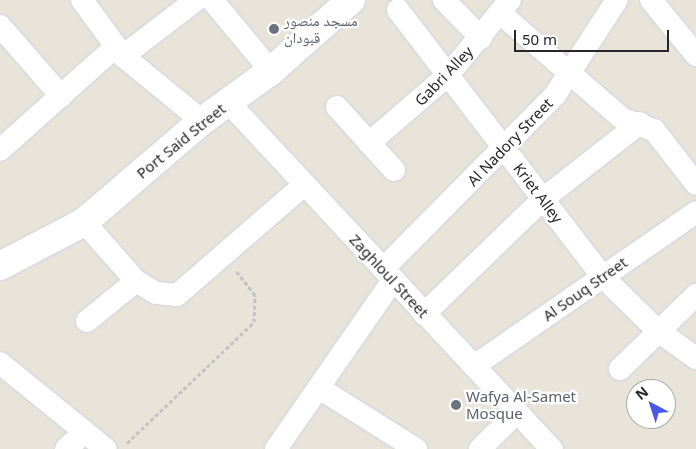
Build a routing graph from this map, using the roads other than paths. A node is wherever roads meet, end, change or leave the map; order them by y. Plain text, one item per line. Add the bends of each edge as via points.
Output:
1 (82, 0) edge
2 (196, 0) edge
3 (212, 0) edge
4 (351, 0) edge
5 (444, 0) edge
6 (617, 0) edge
7 (651, 0) edge
8 (505, 6) edge
9 (398, 10) dead end
10 (0, 26) edge
11 (481, 38) junction
12 (119, 51) junction
13 (696, 55) edge
14 (271, 71) junction
15 (570, 73) junction
16 (448, 75) junction
17 (61, 96) junction
18 (228, 102) junction
19 (337, 107) dead end
20 (202, 121) junction
21 (640, 123) junction
22 (369, 143) junction
23 (0, 150) edge
24 (505, 150) junction
25 (394, 170) dead end
26 (696, 184) edge
27 (304, 185) junction
28 (543, 199) junction
29 (696, 212) edge
30 (84, 222) junction
31 (0, 266) edge
32 (388, 274) junction
33 (603, 276) junction
34 (136, 281) junction
35 (696, 295) edge
36 (424, 314) junction
37 (87, 321) dead end
38 (658, 331) junction
39 (696, 358) edge
40 (474, 366) junction
41 (620, 369) dead end
42 (4, 375) edge
43 (318, 388) junction
44 (517, 412) junction
45 (85, 432) junction
46 (66, 449) edge
47 (106, 449) edge
48 (276, 449) edge
49 (416, 449) edge
50 (480, 449) edge
51 (552, 449) edge

1 - 12 street
2 - 12 street
3 - 14 street
4 - 14 street, Port Said Street
5 - 11 street
6 - 15 street, Al Nadory Street via 602,18
7 - 13 street
8 - 11 street, Gabri Alley
8 - 15 street
9 - 16 street, Kriet Alley
10 - 17 street
11 - 16 street, Gabri Alley
12 - 17 street
12 - 20 street
14 - 18 street, Port Said Street
15 - 21 street via 623,119
15 - 24 street, Al Nadory Street
16 - 22 street, Gabri Alley
16 - 24 street, Kriet Alley
17 - 23 street
18 - 20 street, Port Said Street
18 - 27 street, Zaghloul Street
19 - 22 street
20 - 30 street, Port Said Street
21 - 26 street via 654,130
21 - 28 street
22 - 25 street
24 - 28 street, Kriet Alley
24 - 32 street, Al Nadory Street
27 - 32 street, Zaghloul Street
27 - 34 street via 177,295 156,293
28 - 33 street, Kriet Alley
28 - 36 street
29 - 33 street, Al Souq Street
30 - 31 street, Port Said Street
30 - 34 street
32 - 36 street, Zaghloul Street
32 - 43 street, Al Nadory Street
33 - 38 street, Kriet Alley
33 - 40 street, Al Souq Street
34 - 37 street
35 - 38 street
36 - 40 street, Zaghloul Street
38 - 39 street, Kriet Alley
38 - 41 street
40 - 44 street, Zaghloul Street
42 - 45 street
43 - 48 street, Al Nadory Street
43 - 49 street
44 - 50 street
44 - 51 street, Zaghloul Street
45 - 46 street
45 - 47 street

